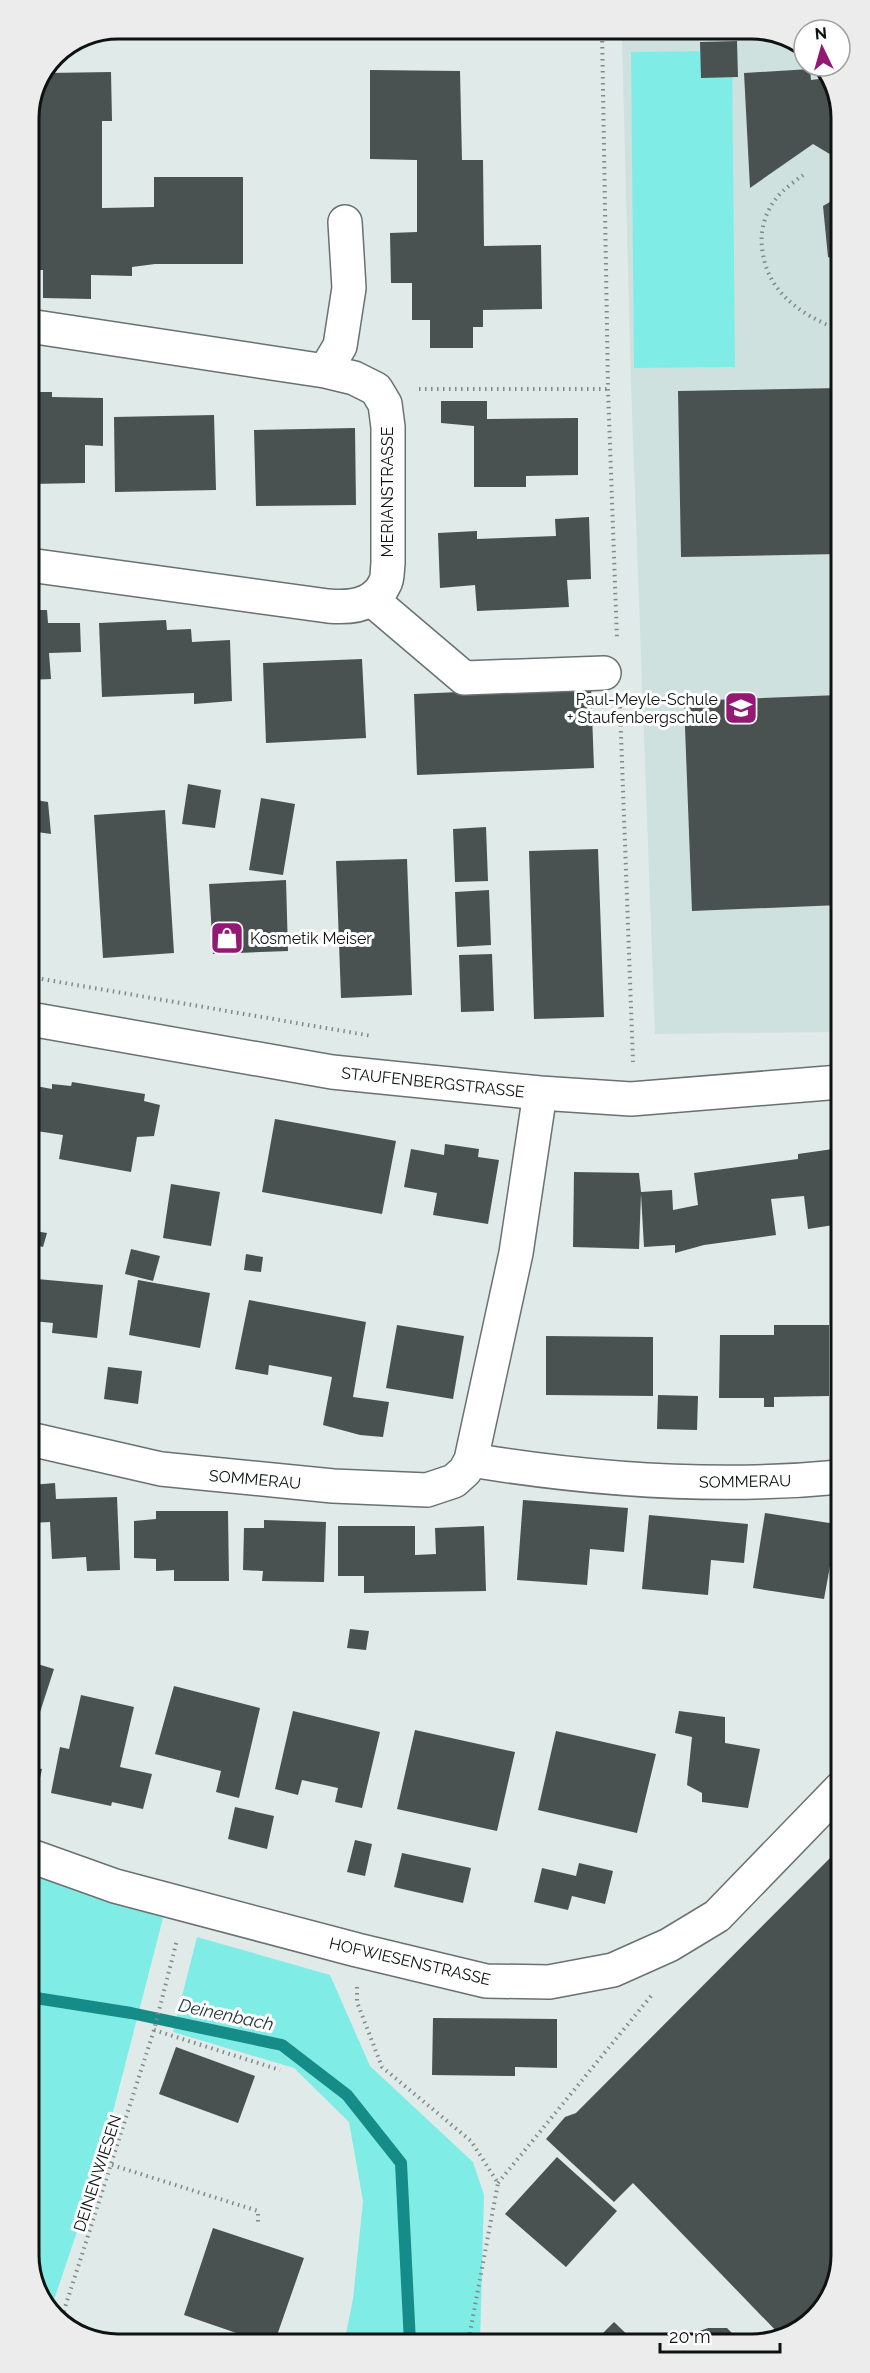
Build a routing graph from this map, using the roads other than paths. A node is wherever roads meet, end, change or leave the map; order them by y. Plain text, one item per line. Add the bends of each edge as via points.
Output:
1 (345, 222) dead end
2 (39, 328) edge
3 (325, 371) junction
4 (39, 566) edge
5 (371, 599) junction
6 (614, 672) road end
7 (39, 1021) edge
8 (831, 1083) edge
9 (540, 1093) junction
10 (39, 1441) edge
11 (471, 1460) junction
12 (831, 1478) edge
13 (831, 1798) edge
14 (39, 1859) edge

1 - 3 street via 349,288 340,346
2 - 3 street
3 - 5 street, MERIANSTRASSE via 354,378 376,389 386,404 388,564 385,583
4 - 5 street via 348,608
5 - 6 street via 464,678
7 - 9 street, STAUFENBERGSTRASSE via 332,1072
8 - 9 street, STAUFENBERGSTRASSE via 631,1099
9 - 11 street via 516,1253
10 - 11 street, SOMMERAU via 161,1469 333,1486 427,1490 454,1480
11 - 12 street, SOMMERAU via 647,1482 748,1483
13 - 14 street, HOFWIESENSTRASSE via 717,1916 669,1945 613,1970 549,1982 486,1981 357,1950 115,1886

